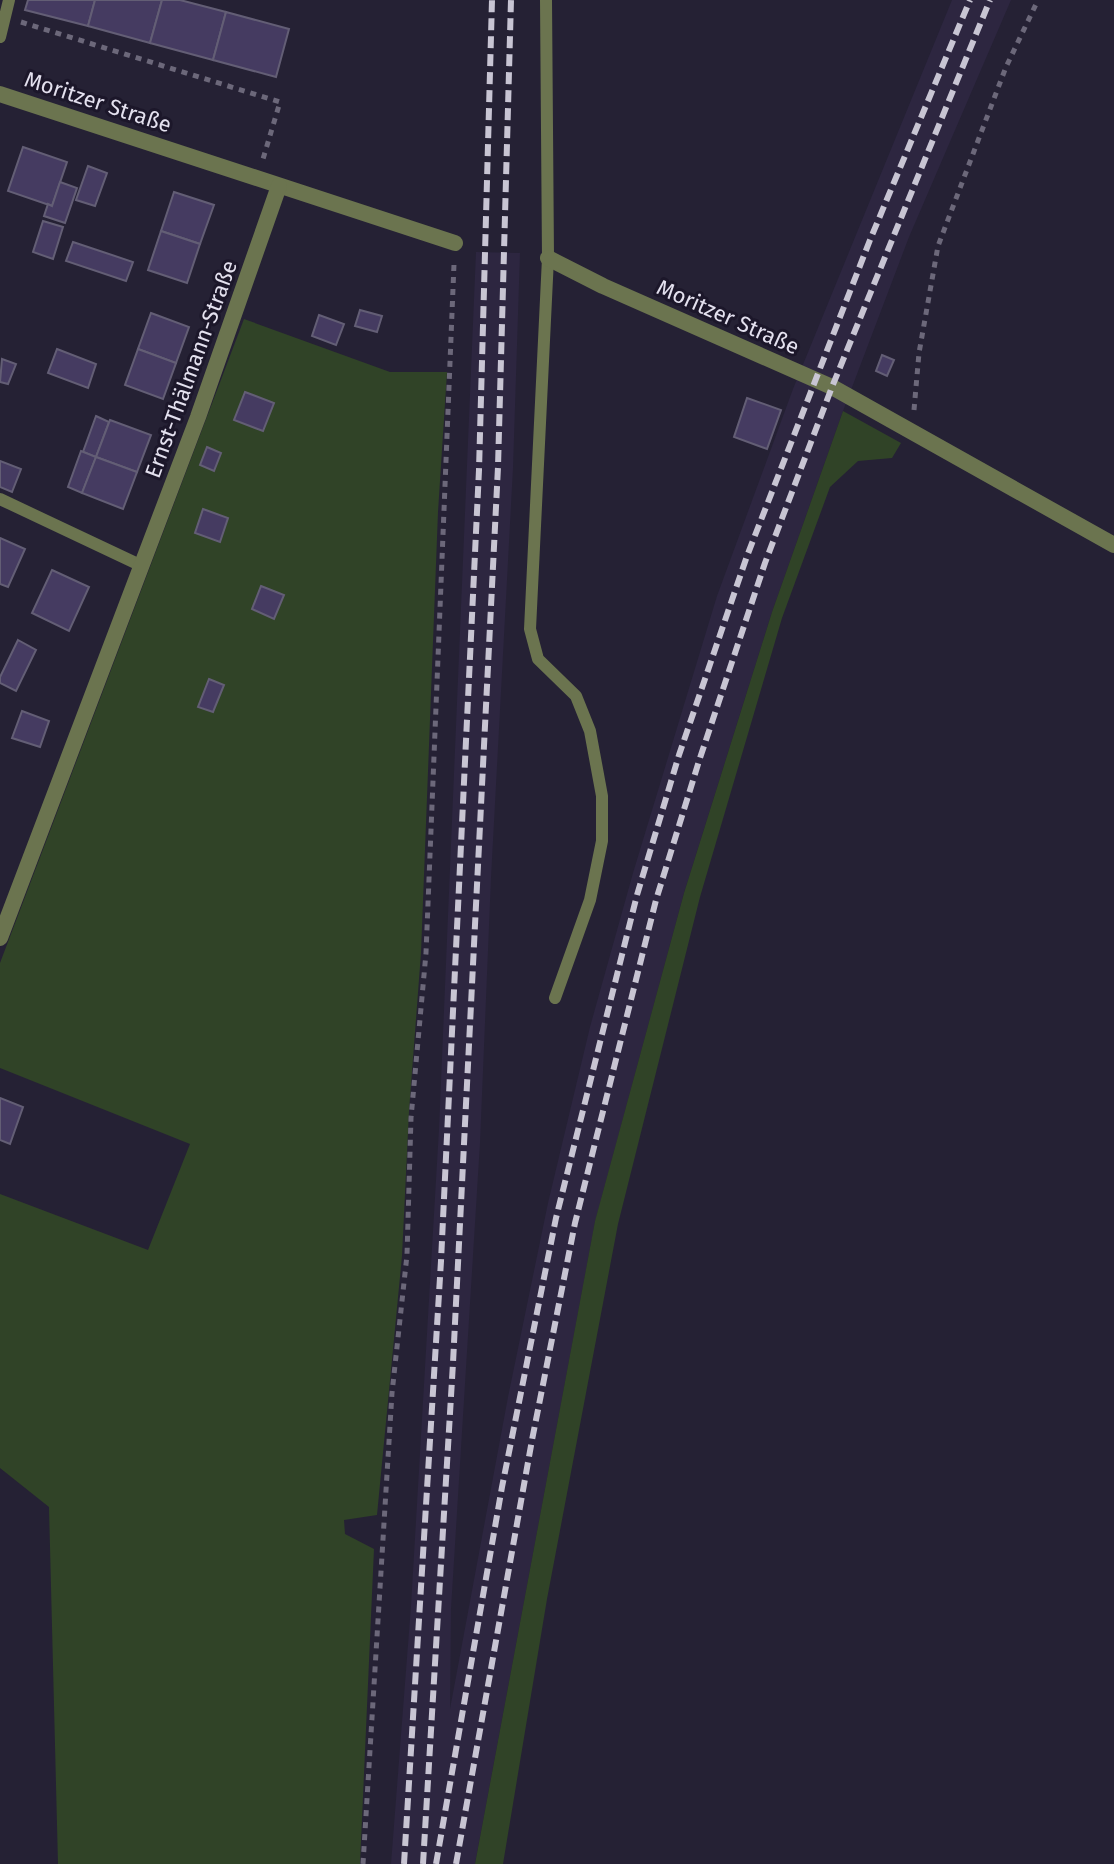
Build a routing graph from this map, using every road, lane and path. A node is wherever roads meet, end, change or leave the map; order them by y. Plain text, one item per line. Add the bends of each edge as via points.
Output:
1 (9, 0) edge
2 (546, 0) edge
3 (1038, 0) edge
4 (5, 17) junction
5 (0, 37) edge
6 (0, 94) edge
7 (257, 179) junction
8 (279, 186) junction
9 (455, 243) joint
10 (548, 258) junction
11 (912, 431) junction
12 (0, 499) edge
13 (1114, 545) edge
14 (142, 566) junction
15 (0, 938) edge
16 (555, 998) dead end
17 (363, 1864) edge

1 - 4 lane
2 - 10 lane
3 - 11 path via 1006,67 938,246
4 - 5 lane
4 - 7 path via 280,102
6 - 7 street, Moritzer Straße
7 - 8 street, Moritzer Straße
8 - 9 street, Moritzer Straße
8 - 14 street, Ernst-Thälmann-Straße
9 - 17 path via 426,953
10 - 11 street, Moritzer Straße via 832,387
10 - 16 lane via 530,629 538,659 576,696 590,731 602,796 602,841 590,900
11 - 13 street, Moritzer Straße
12 - 14 lane
14 - 15 street, Ernst-Thälmann-Straße

